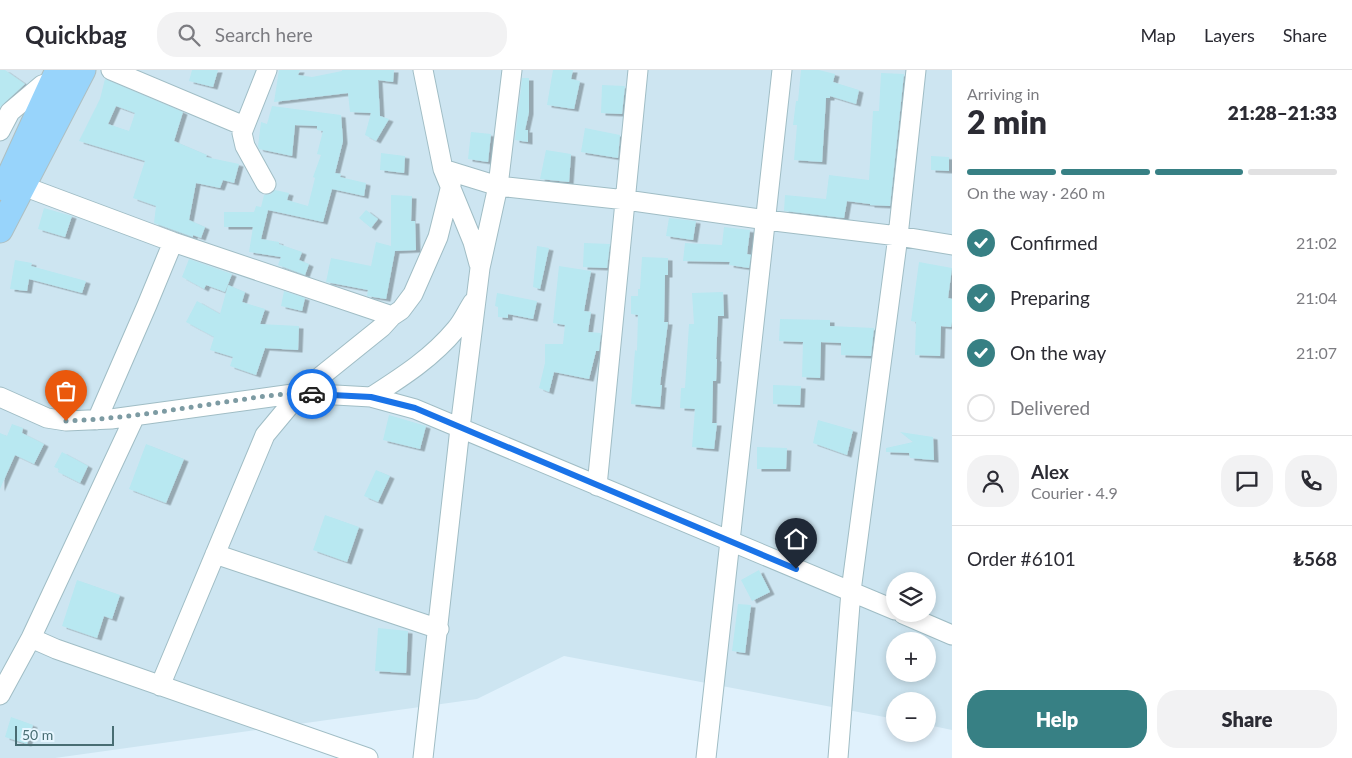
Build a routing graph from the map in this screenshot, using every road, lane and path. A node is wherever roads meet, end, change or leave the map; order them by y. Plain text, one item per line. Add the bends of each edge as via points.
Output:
1 (83, 70) edge
2 (110, 70) edge
3 (267, 70) edge
4 (423, 70) edge
5 (512, 70) edge
6 (638, 70) edge
7 (782, 70) edge
8 (916, 70) edge
9 (56, 75) edge
10 (3, 119) edge
11 (244, 126) junction
12 (447, 177) junction
13 (8, 183) edge
14 (266, 184) dead end
15 (498, 186) junction
16 (626, 200) junction
17 (766, 220) junction
18 (0, 230) edge
19 (898, 236) junction
20 (173, 242) junction
21 (952, 245) edge
22 (480, 268) junction
23 (477, 295) junction
24 (392, 316) junction
25 (300, 393) junction
26 (0, 397) edge
27 (371, 397) junction
28 (135, 416) junction
29 (97, 420) junction
30 (460, 428) junction
31 (597, 486) junction
32 (728, 541) junction
33 (215, 554) junction
34 (851, 591) junction
35 (886, 606) edge
36 (922, 622) edge
37 (439, 629) junction
38 (952, 635) edge
39 (31, 638) junction
40 (160, 686) junction
41 (0, 695) edge
42 (368, 758) edge
43 (424, 758) edge
44 (706, 758) edge
45 (838, 758) edge

1 - 13 main road
2 - 11 street
3 - 11 street
4 - 12 street
5 - 15 street
6 - 16 street
7 - 17 street
8 - 19 street
9 - 10 street
9 - 13 main road
11 - 14 street via 245,146
12 - 15 street
12 - 22 street
12 - 24 street via 438,237 428,263 413,294
13 - 18 main road
13 - 20 street
15 - 16 street
15 - 22 street
16 - 17 street
16 - 31 street
17 - 19 street
17 - 32 street
19 - 21 street
19 - 34 street
20 - 24 street
20 - 29 street
22 - 23 street
23 - 27 street via 458,327 440,347
23 - 30 street
24 - 25 street
25 - 27 street
25 - 28 street
25 - 33 street via 265,435
26 - 29 street via 47,418
27 - 30 street via 415,408
28 - 29 street
28 - 39 street
30 - 31 street
30 - 37 street
31 - 32 street
32 - 34 street
32 - 44 street
33 - 37 street
33 - 40 street
34 - 35 street
34 - 45 street
36 - 38 street
37 - 43 street
39 - 40 street
39 - 41 street
40 - 42 street

